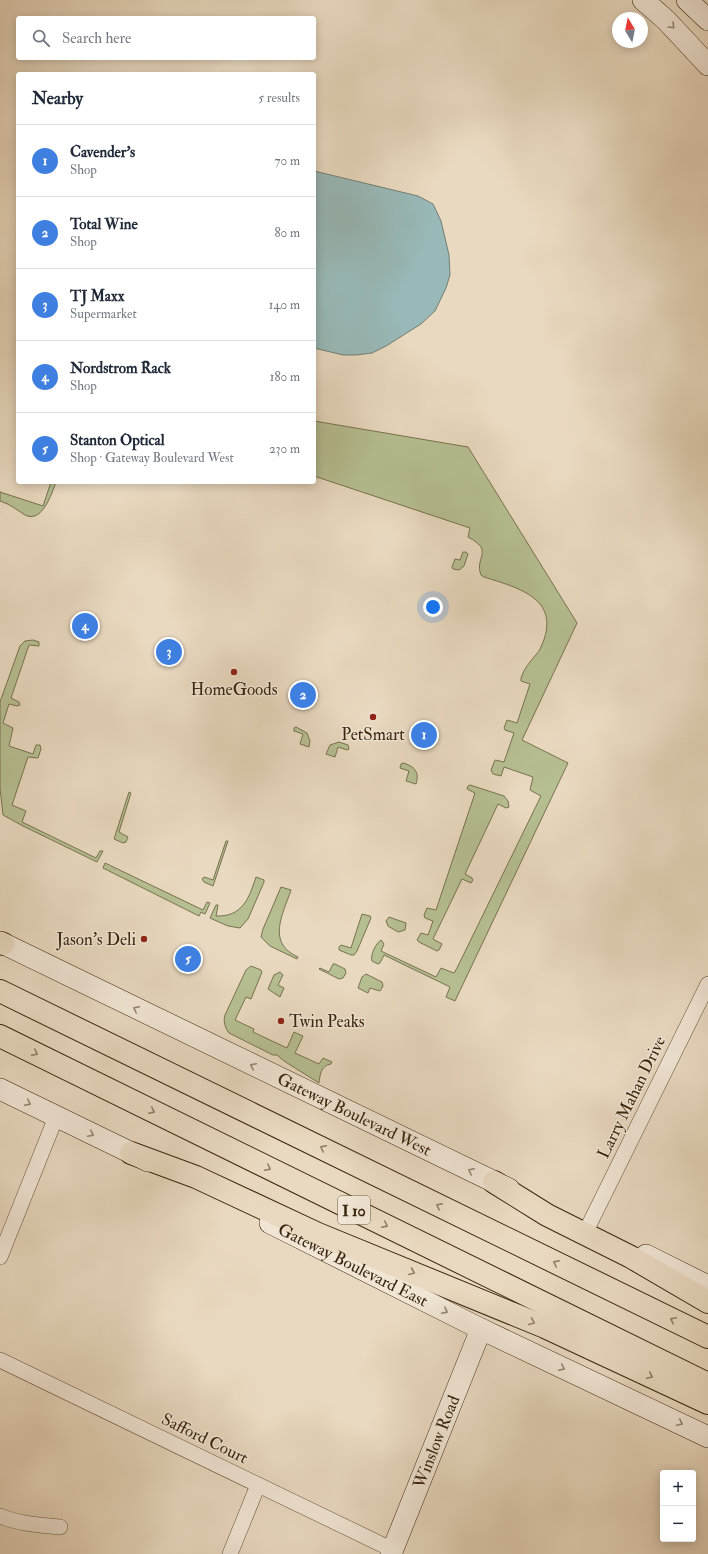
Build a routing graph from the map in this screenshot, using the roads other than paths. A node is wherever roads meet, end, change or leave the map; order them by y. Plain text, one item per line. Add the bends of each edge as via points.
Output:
1 (643, 0) edge
2 (687, 0) edge
3 (708, 20) edge
4 (708, 65) edge
5 (1, 943) edge
6 (708, 984) edge
7 (0, 991) edge
8 (0, 1036) edge
9 (0, 1089) edge
10 (56, 1116) junction
11 (131, 1153) junction
12 (494, 1182) junction
13 (588, 1227) junction
14 (0, 1257) edge
15 (708, 1286) edge
16 (708, 1302) edge
17 (481, 1329) junction
18 (708, 1337) edge
19 (0, 1360) edge
20 (708, 1384) edge
21 (708, 1403) edge
22 (708, 1437) edge
23 (258, 1485) junction
24 (0, 1516) edge
25 (60, 1527) dead end
26 (392, 1552) edge
27 (230, 1554) edge

1 -> 4 main road via 666,20
2 - 3 main road
12 -> 5 main road, Gateway Boulevard West
6 - 13 street, Larry Mahan Drive
18 -> 7 highway, I 10
8 -> 20 highway, I 10
9 -> 10 main road, Gateway Boulevard East
10 -> 11 main road, Gateway Boulevard East
10 - 14 street
11 -> 17 main road, Gateway Boulevard East
11 -> 21 highway via 196,1177 318,1234 545,1328
12 - 13 main road, Gateway Boulevard West
12 - 16 highway
13 - 15 main road, Gateway Boulevard West
17 -> 22 main road, Gateway Boulevard East
17 - 26 main road, Winslow Road
19 - 23 street, Safford Court
23 - 26 street, Safford Court
23 - 27 street
24 - 25 street via 8,1520

